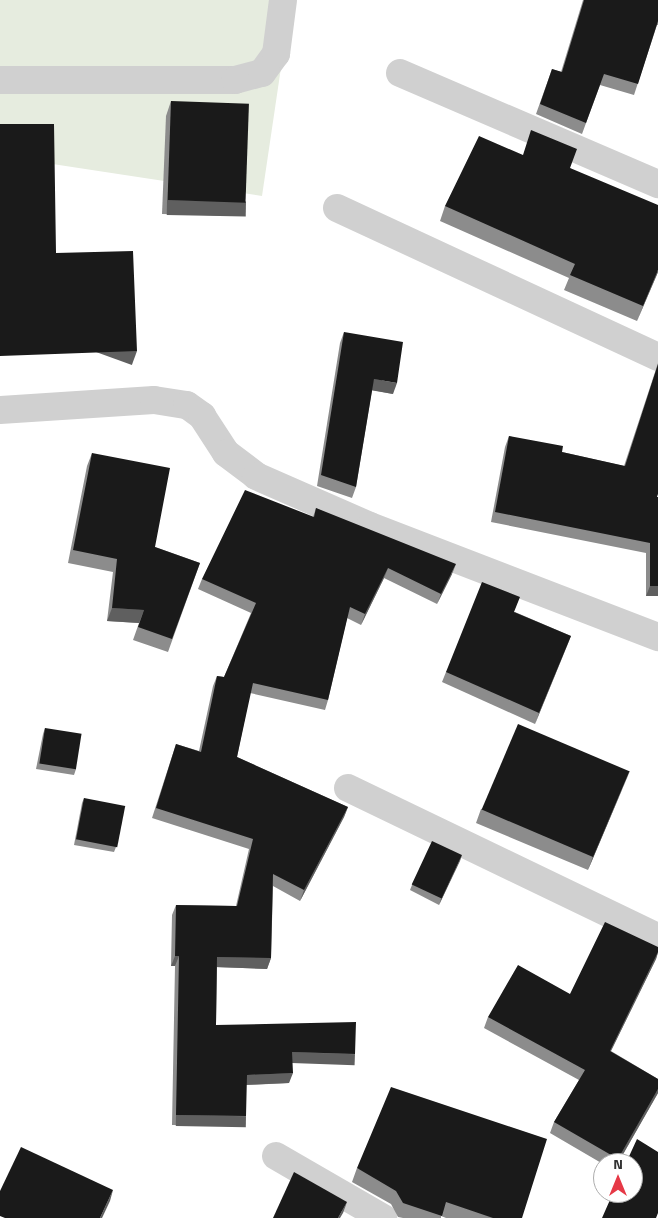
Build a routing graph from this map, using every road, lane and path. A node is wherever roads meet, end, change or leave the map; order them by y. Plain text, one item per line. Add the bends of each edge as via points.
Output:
1 (283, 0) edge
2 (400, 73) dead end
3 (0, 80) edge
4 (658, 184) edge
5 (337, 208) dead end
6 (658, 357) edge
7 (0, 410) edge
8 (658, 637) edge
9 (348, 788) dead end
10 (658, 938) edge
11 (276, 1156) dead end
12 (383, 1218) edge

1 - 3 street via 276,54 262,73 235,80
2 - 4 street
5 - 6 street
7 - 8 street via 154,400 187,405 202,416 226,453 256,476 370,526
9 - 10 street
11 - 12 street

